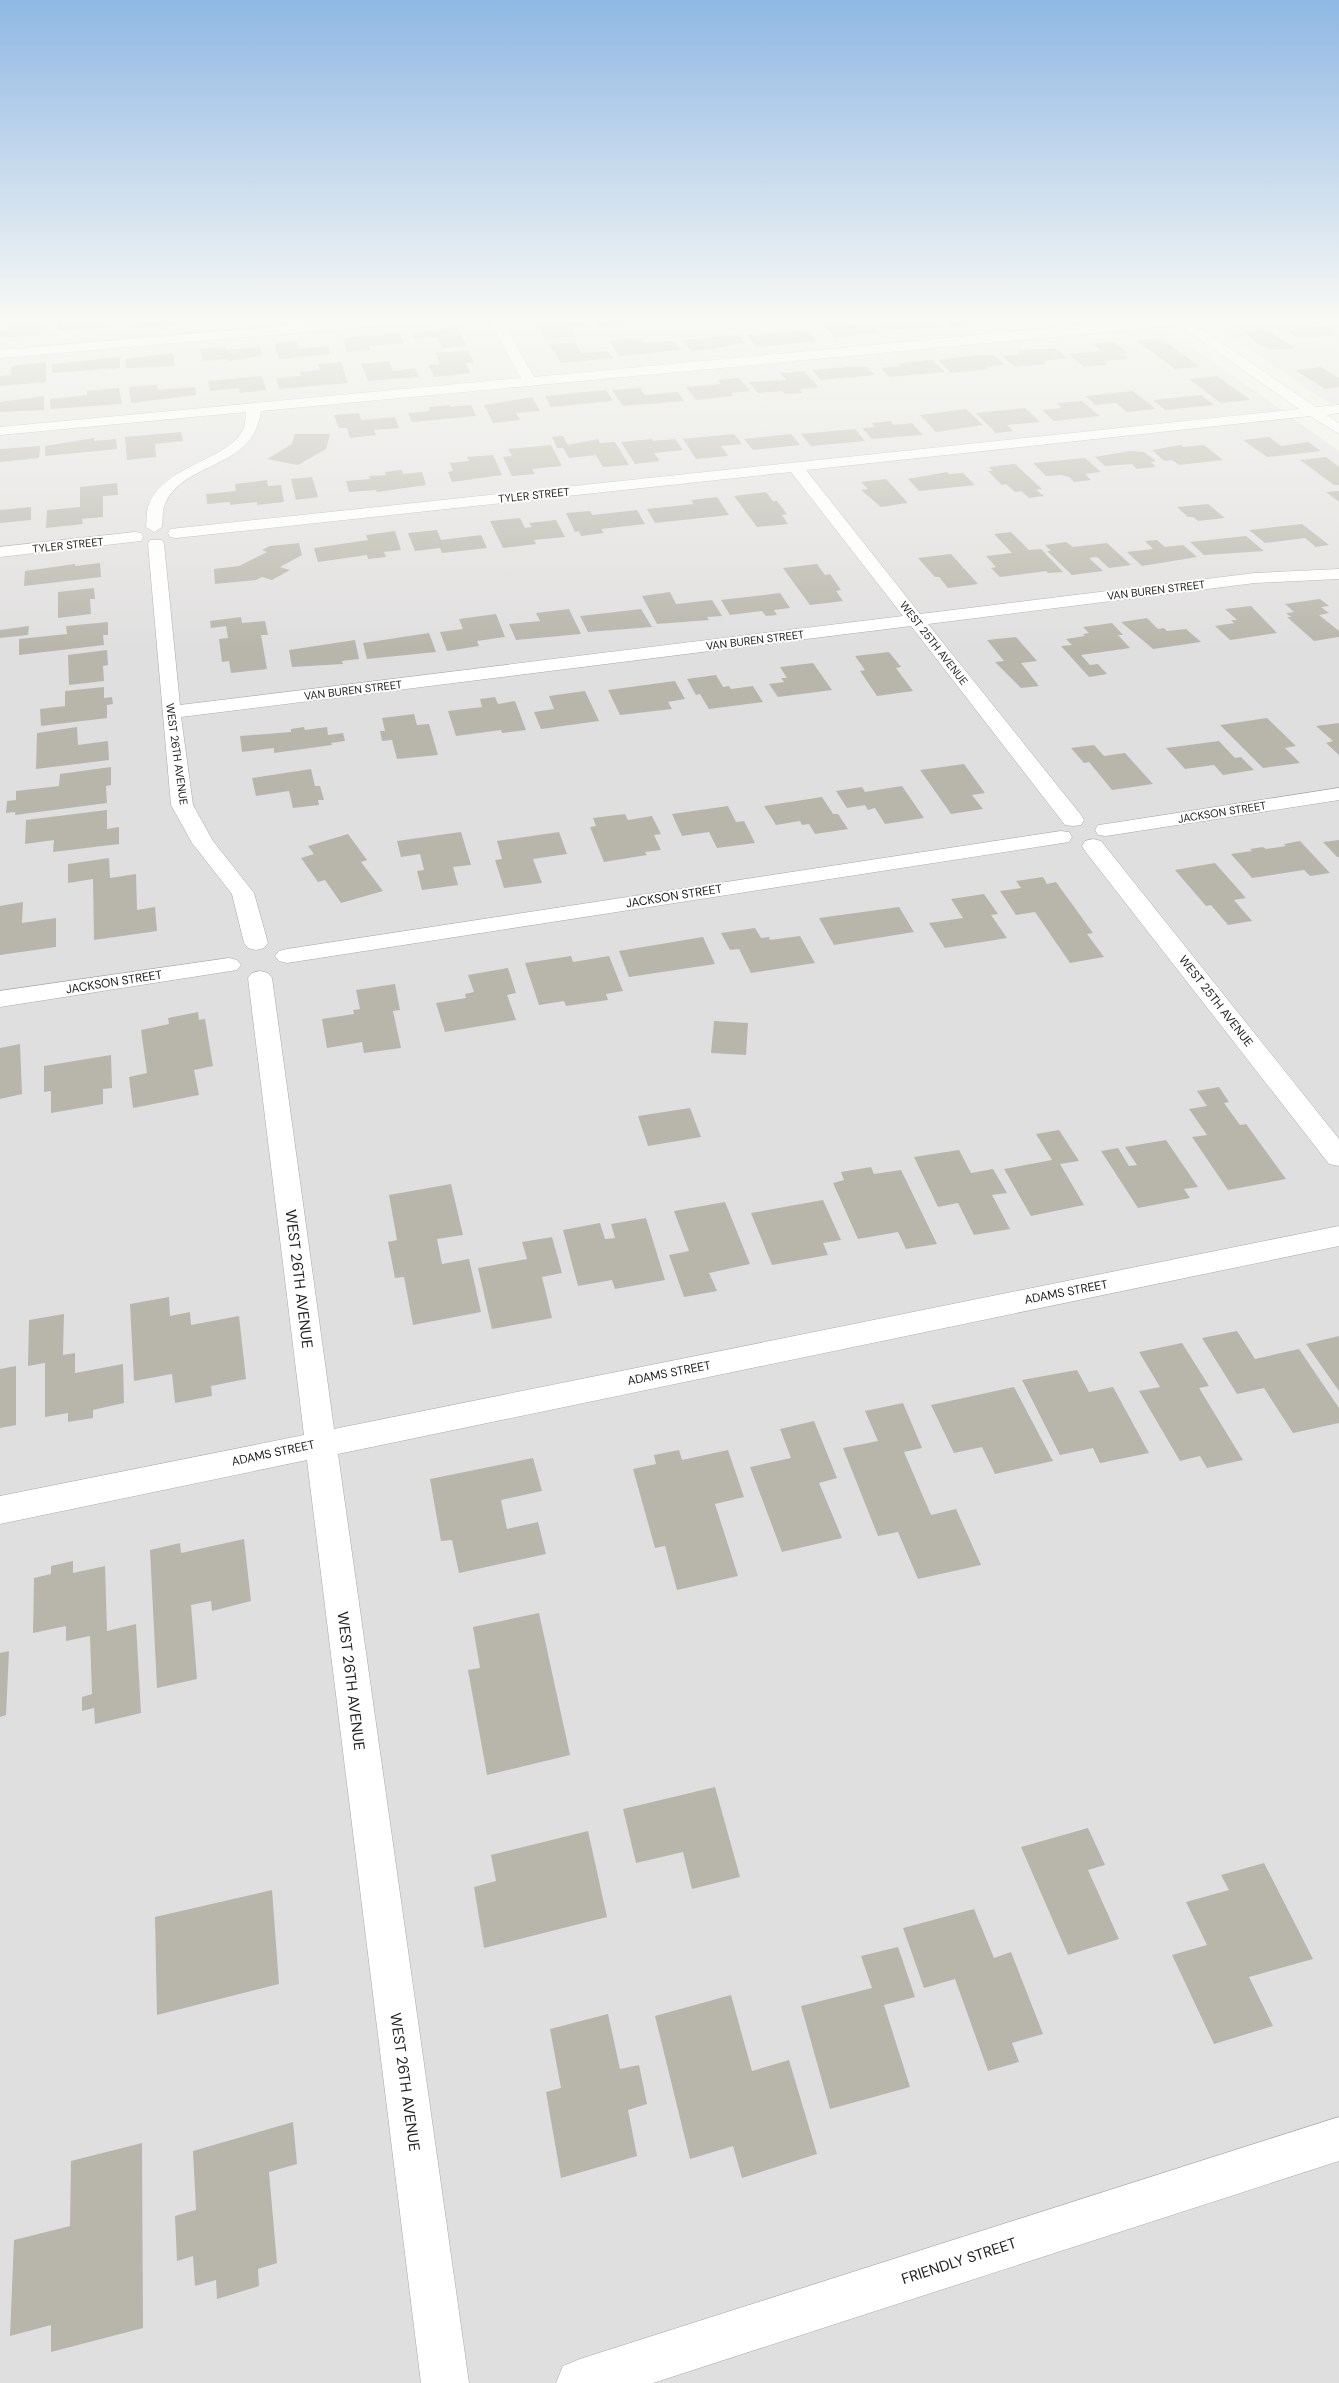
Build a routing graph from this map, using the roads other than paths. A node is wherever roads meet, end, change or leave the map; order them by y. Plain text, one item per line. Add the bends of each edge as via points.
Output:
1 (31, 428) edge
2 (251, 428) edge
3 (1160, 428) edge
4 (0, 431) edge
5 (795, 467) junction
6 (155, 536) junction
7 (0, 552) edge
8 (1339, 574) edge
9 (916, 620) junction
10 (170, 712) junction
11 (1339, 794) edge
12 (1067, 828) junction
13 (1100, 838) junction
14 (256, 943) junction
15 (287, 956) junction
16 (228, 965) junction
17 (260, 978) junction
18 (0, 999) edge
19 (1339, 1157) edge
20 (1339, 1236) edge
21 (320, 1444) junction
22 (0, 1510) edge
23 (1339, 2139) edge
24 (446, 2383) edge
25 (580, 2383) edge

1 - 4 street
2 - 6 street, WEST 26TH AVENUE via 232,449 180,478 167,490 158,503
3 - 5 street, TYLER STREET
5 - 6 street, TYLER STREET via 176,533 171,540
5 - 9 street, WEST 25TH AVENUE
6 - 7 street, TYLER STREET via 142,530 136,537
6 - 10 street, WEST 26TH AVENUE
8 - 9 street, VAN BUREN STREET via 1255,578
9 - 10 street, VAN BUREN STREET
9 - 12 street, WEST 25TH AVENUE
10 - 14 street, WEST 26TH AVENUE via 182,805 203,843 243,893
11 - 13 street, JACKSON STREET
12 - 13 street, JACKSON STREET via 1093,822
12 - 15 street, JACKSON STREET
13 - 19 street, WEST 25TH AVENUE
14 - 15 street via 279,946
14 - 16 street via 236,950
15 - 17 street via 279,970
16 - 17 street via 238,976
16 - 18 street, JACKSON STREET
17 - 21 street, WEST 26TH AVENUE
20 - 21 street, ADAMS STREET
21 - 22 street, ADAMS STREET
21 - 24 street, WEST 26TH AVENUE
23 - 25 street, FRIENDLY STREET

